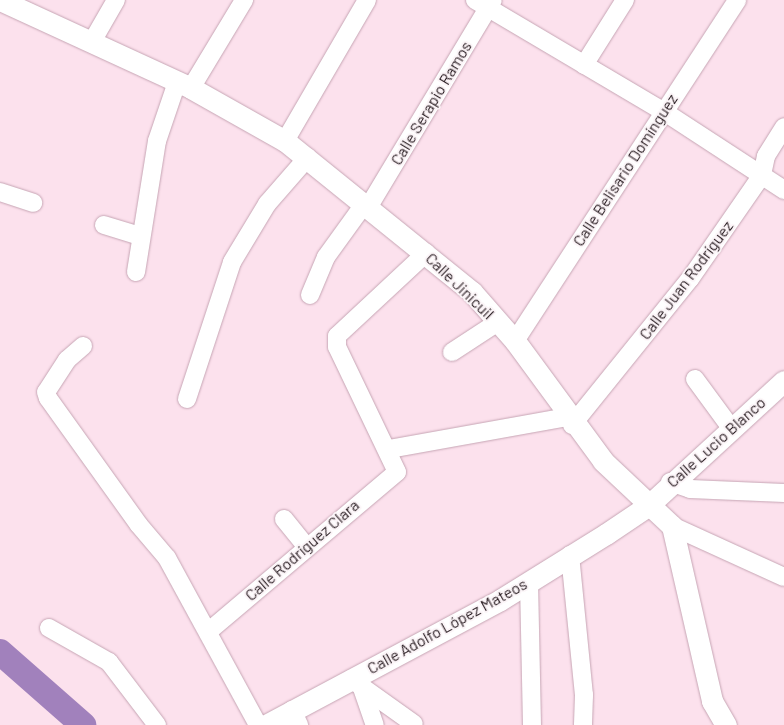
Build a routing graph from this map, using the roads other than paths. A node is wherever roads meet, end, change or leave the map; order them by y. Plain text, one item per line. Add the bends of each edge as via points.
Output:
1 (0, 0) edge
2 (116, 0) edge
3 (244, 0) edge
4 (367, 0) edge
5 (625, 0) edge
6 (737, 0) edge
7 (486, 3) edge
8 (93, 40) junction
9 (584, 65) junction
10 (184, 85) junction
11 (663, 111) junction
12 (784, 127) edge
13 (285, 141) junction
14 (308, 157) junction
15 (762, 175) junction
16 (784, 190) edge
17 (0, 192) edge
18 (33, 204) dead end
19 (367, 204) junction
20 (104, 224) dead end
21 (140, 236) junction
22 (426, 253) junction
23 (136, 272) dead end
24 (310, 296) dead end
25 (498, 322) junction
26 (515, 341) junction
27 (83, 346) dead end
28 (452, 352) dead end
29 (695, 379) dead end
30 (784, 381) edge
31 (187, 399) dead end
32 (569, 421) junction
33 (731, 428) junction
34 (389, 449) junction
35 (670, 482) junction
36 (784, 493) edge
37 (649, 505) junction
38 (284, 519) dead end
39 (672, 526) junction
40 (306, 546) junction
41 (570, 555) junction
42 (784, 577) edge
43 (529, 582) junction
44 (49, 628) dead end
45 (209, 631) junction
46 (357, 683) junction
47 (712, 701) junction
48 (295, 717) edge
49 (414, 724) dead end
50 (157, 725) edge
51 (258, 725) edge
52 (266, 725) edge
53 (375, 725) edge
54 (532, 725) edge
55 (583, 725) edge
56 (711, 725) edge
57 (726, 725) edge

1 - 8 street, Calle Jinicuil
2 - 8 street
3 - 10 street
4 - 13 street
5 - 9 street
6 - 11 street, Calle Belisario Domínguez
7 - 9 street
7 - 19 street, Calle Serapio Ramos
8 - 10 street, Calle Jinicuil
9 - 11 street
10 - 13 street, Calle Jinicuil
10 - 21 street via 157,141
11 - 15 street
11 - 26 street, Calle Belisario Domínguez
12 - 15 street, Calle Juan Rodríguez via 766,156
13 - 14 street, Calle Jinicuil
14 - 19 street, Calle Jinicuil
14 - 31 street via 268,204 232,262
15 - 16 street
15 - 32 street, Calle Juan Rodríguez via 690,280
17 - 18 street
19 - 22 street, Calle Jinicuil
19 - 24 street, Calle Serapio Ramos via 326,257
20 - 21 street
21 - 23 street
22 - 25 street, Calle Jinicuil
22 - 34 street via 337,336 338,347
25 - 26 street, Calle Jinicuil
25 - 28 street
26 - 32 street, Calle Jinicuil
27 - 45 street via 67,360 46,392 48,398 139,525 168,558
29 - 33 street
30 - 33 street, Calle Lucio Blanco
32 - 34 street
32 - 37 street, Calle Jinicuil
33 - 35 street, Calle Lucio Blanco
34 - 40 street, Calle Rodríguez Clara via 397,472
35 - 36 street via 690,489
35 - 37 street, Calle Lucio Blanco
37 - 39 street, Calle Jinicuil
37 - 41 street, Calle Adolfo López Mateos
38 - 40 street
39 - 42 street, Calle Jinicuil
39 - 47 street
40 - 45 street, Calle Rodríguez Clara
41 - 43 street, Calle Adolfo López Mateos
41 - 55 street via 584,695
43 - 46 street, Calle Adolfo López Mateos
43 - 54 street
44 - 50 street via 110,662
45 - 51 street
46 - 48 street, Calle Adolfo López Mateos
46 - 49 street
46 - 53 street
47 - 56 street
47 - 57 street
48 - 52 street, Calle Adolfo López Mateos

